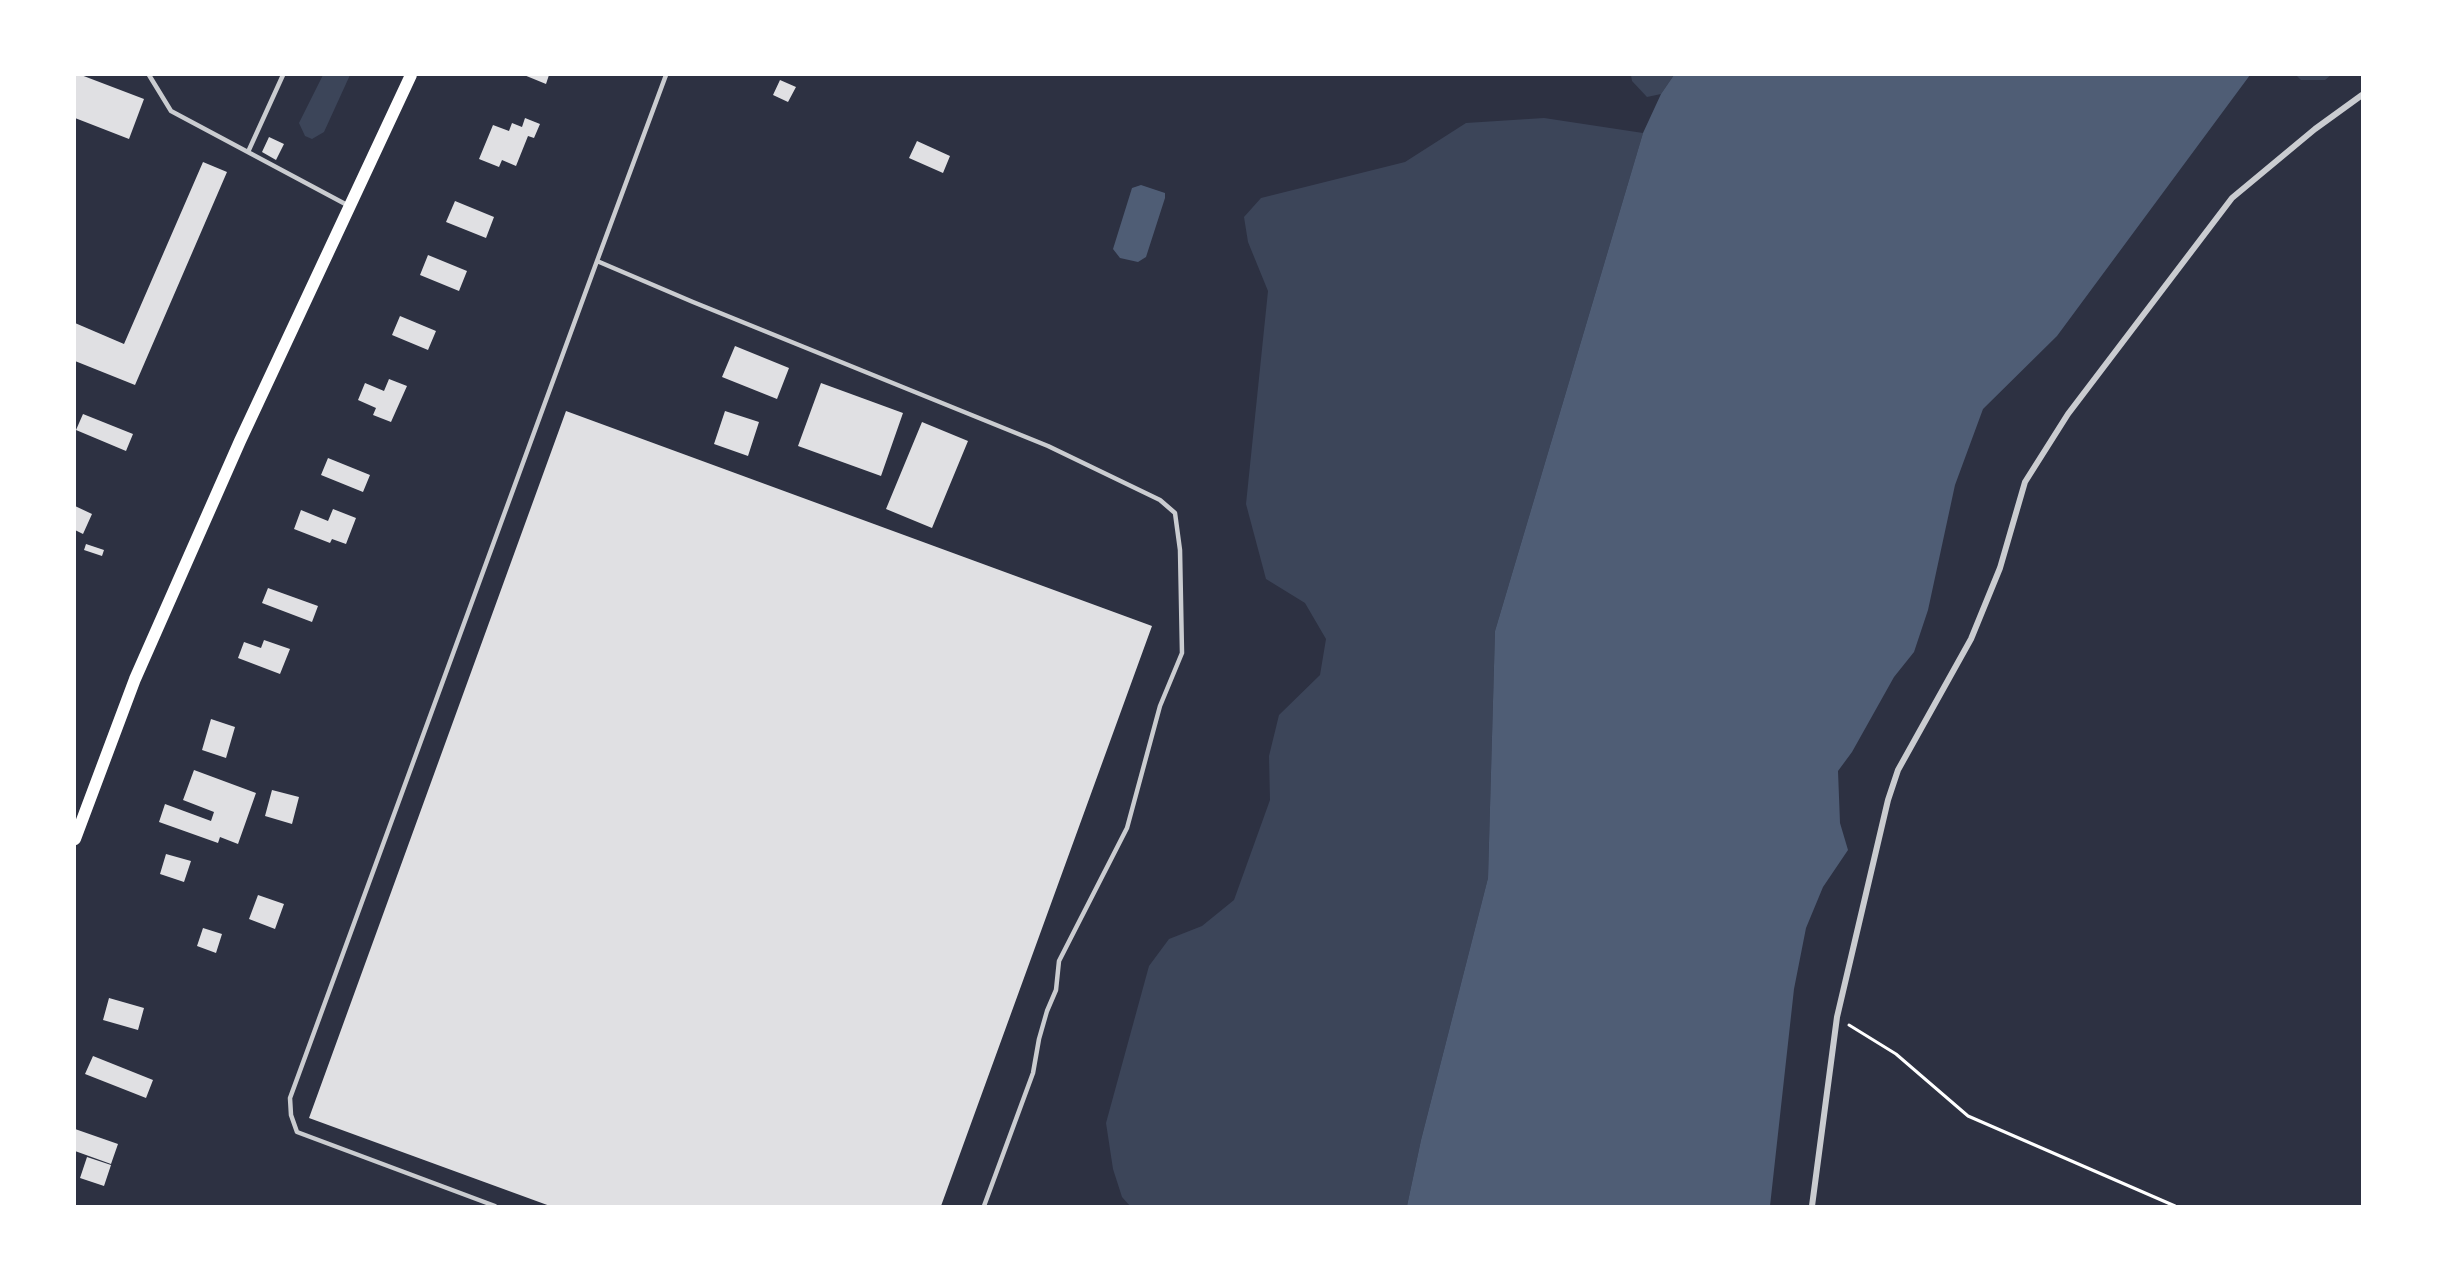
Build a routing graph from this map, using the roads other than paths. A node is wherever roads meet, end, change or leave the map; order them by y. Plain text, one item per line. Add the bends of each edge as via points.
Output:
1 (149, 75) edge
2 (283, 75) edge
3 (411, 75) edge
4 (666, 75) edge
5 (2362, 95) edge
6 (248, 152) junction
7 (349, 206) junction
8 (597, 261) junction
9 (75, 839) edge
10 (495, 1206) edge
11 (984, 1206) edge
12 (1812, 1206) edge

1 - 6 lane via 171,111
2 - 6 lane
3 - 7 main road
4 - 8 lane
5 - 12 street via 2314,129 2232,198 2068,414 2025,483 2000,568 1971,639 1899,770 1888,800 1837,1017
6 - 7 lane
7 - 9 main road via 135,679
8 - 10 lane via 290,1098 297,1132
8 - 11 lane via 1048,446 1160,500 1175,513 1180,550 1182,652 1160,706 1127,828 1059,961 1056,990 1041,1030 1031,1082

